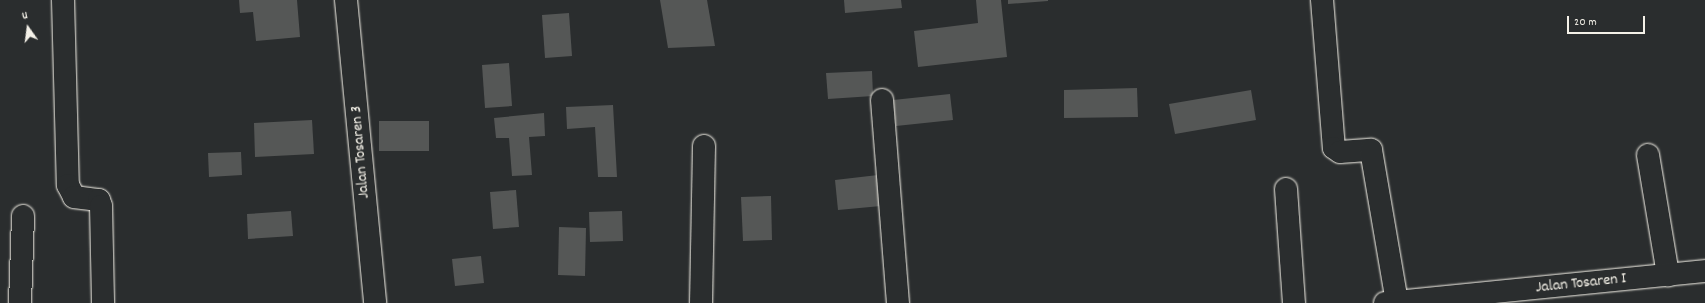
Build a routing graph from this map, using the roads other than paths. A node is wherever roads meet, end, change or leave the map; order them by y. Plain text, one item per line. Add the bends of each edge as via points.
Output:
1 (63, 0) edge
2 (346, 0) edge
3 (1322, 0) edge
4 (882, 100) dead end
5 (704, 146) dead end
6 (1648, 155) dead end
7 (1286, 189) dead end
8 (23, 216) dead end
9 (1705, 271) edge
10 (1668, 275) junction
11 (1391, 302) edge
12 (20, 303) edge
13 (104, 303) edge
14 (375, 303) edge
15 (701, 303) edge
16 (898, 303) edge
17 (1294, 303) edge

1 - 13 street via 68,185 74,196 99,200 101,206
2 - 14 street, Jalan Tosaren 3
3 - 11 street via 1334,148 1340,152 1371,150
4 - 16 street
5 - 15 street
6 - 10 street
7 - 17 street
8 - 12 street
9 - 10 street, Jalan Tosaren I
10 - 11 street, Jalan Tosaren I

